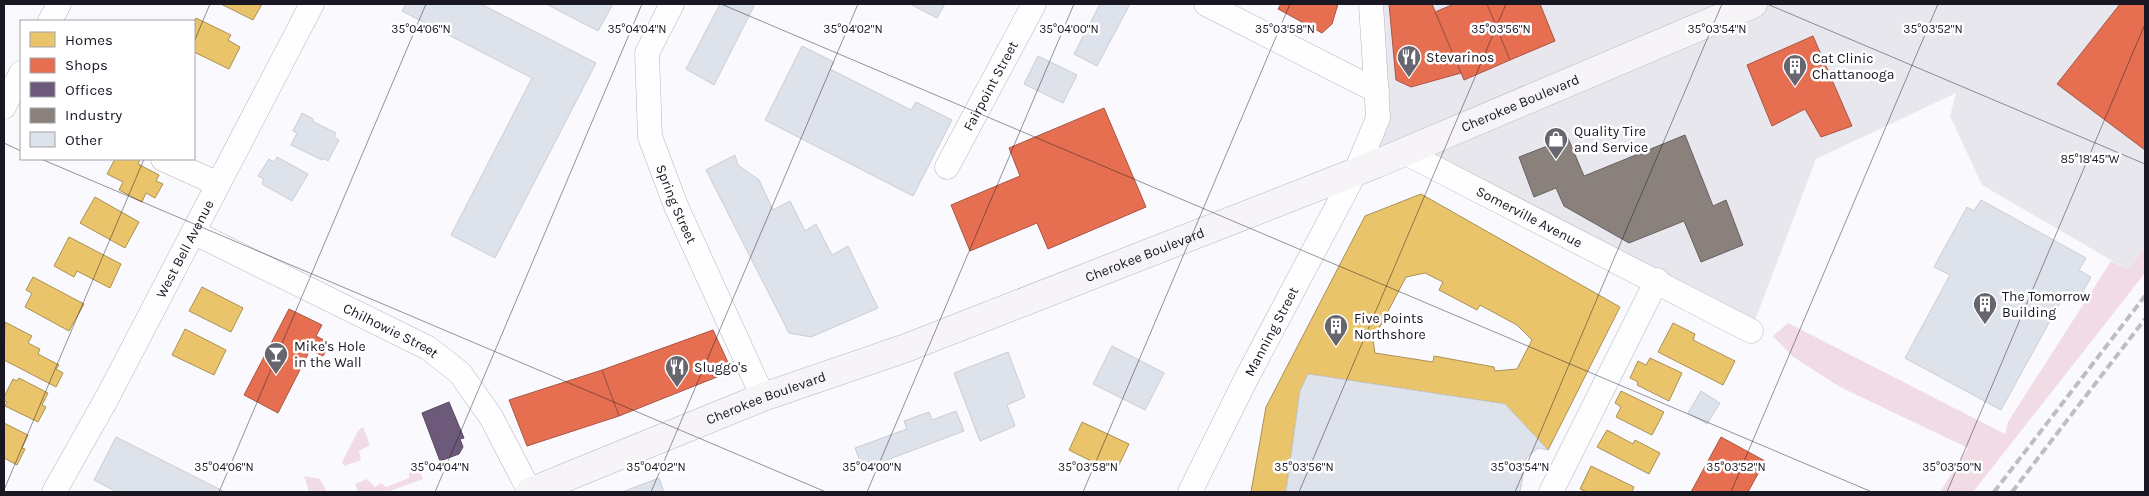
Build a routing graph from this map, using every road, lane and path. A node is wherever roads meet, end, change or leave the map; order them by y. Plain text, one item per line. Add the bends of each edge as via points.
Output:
1 (59, 4) edge
2 (312, 4) edge
3 (672, 4) edge
4 (1034, 4) edge
5 (1206, 4) edge
6 (1371, 4) edge
7 (1753, 4) edge
8 (51, 20) edge
9 (1377, 91) junction
10 (1404, 152) junction
11 (165, 160) edge
12 (947, 167) dead end
13 (1356, 171) junction
14 (218, 184) junction
15 (193, 232) junction
16 (1657, 280) junction
17 (1751, 331) dead end
18 (763, 398) junction
19 (54, 492) edge
20 (530, 492) edge
21 (1190, 492) edge
22 (1551, 492) edge

1 - 8 street
2 - 14 street, West Bell Avenue
3 - 18 street, Spring Street via 647,53 650,137 676,206
4 - 12 street, Fairpoint Street
5 - 9 street
6 - 9 street, Manning Street
7 - 10 main road, Cherokee Boulevard
9 - 13 street, Manning Street via 1378,118
10 - 13 main road, Cherokee Boulevard
10 - 16 street, Somerville Avenue
11 - 14 street
13 - 18 main road, Cherokee Boulevard via 906,348
13 - 21 street, Manning Street
14 - 15 street, West Bell Avenue
15 - 19 street, West Bell Avenue
15 - 20 street, Chilhowie Street via 428,348 460,373 492,417
16 - 17 street, Somerville Avenue
16 - 22 street
18 - 20 main road, Cherokee Boulevard

